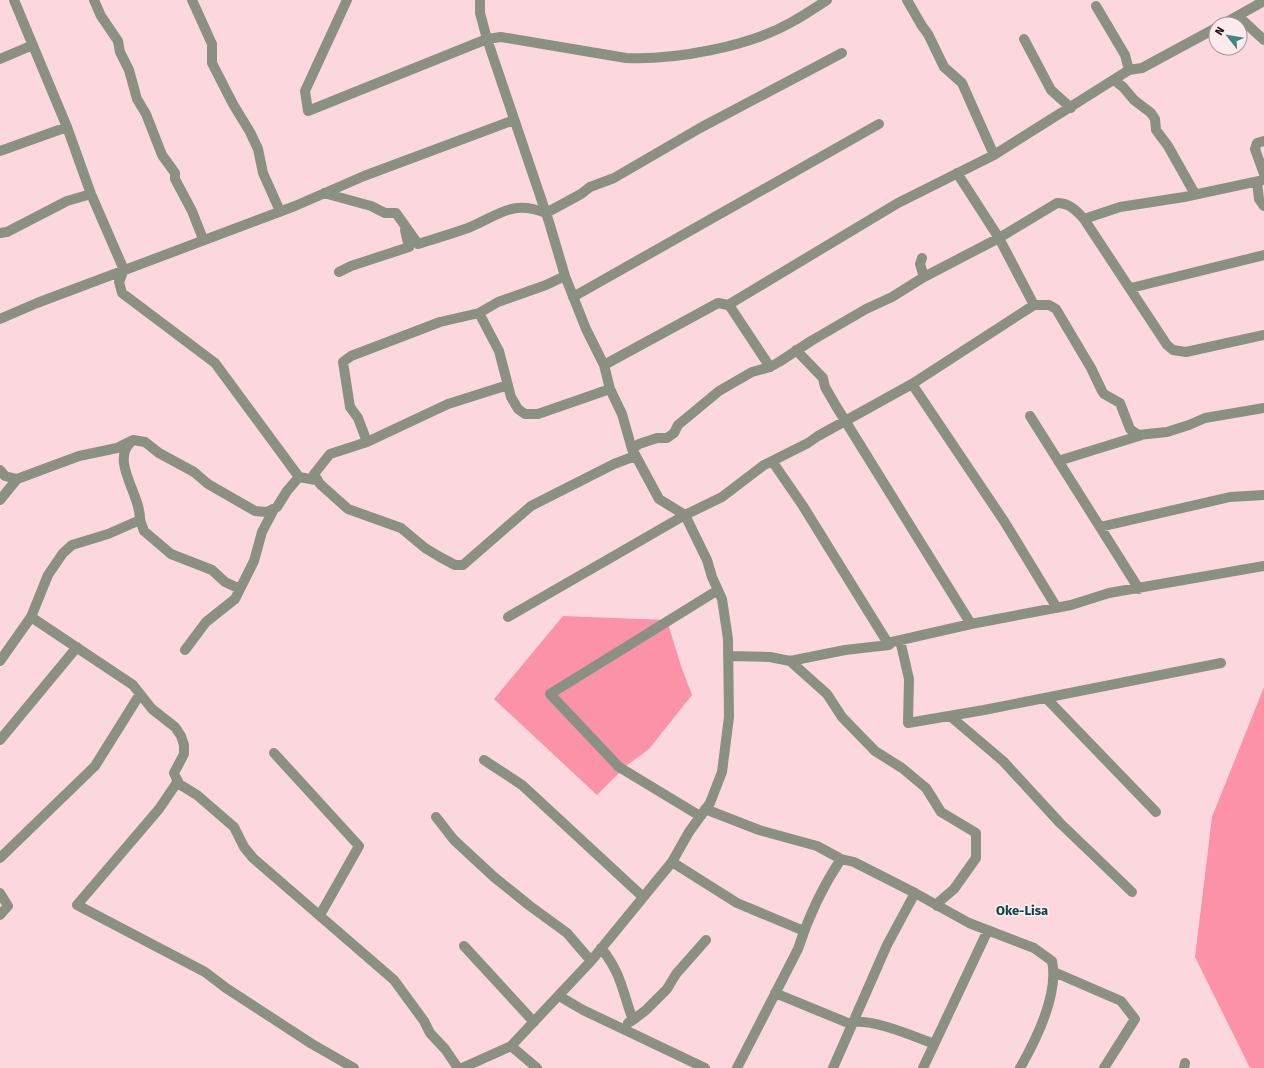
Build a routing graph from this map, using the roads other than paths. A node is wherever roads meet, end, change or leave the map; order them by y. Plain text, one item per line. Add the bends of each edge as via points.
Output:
1 (14, 0) edge
2 (94, 0) edge
3 (192, 0) edge
4 (347, 0) edge
5 (480, 0) edge
6 (827, 0) edge
7 (907, 0) edge
8 (1264, 1) edge
9 (1096, 6) dead end
10 (1238, 16) edge
11 (1248, 25) edge
12 (1208, 32) edge
13 (1024, 39) dead end
14 (487, 40) junction
15 (1264, 40) edge
16 (33, 46) junction
17 (842, 53) dead end
18 (0, 60) edge
19 (1129, 70) junction
20 (1114, 80) junction
21 (1071, 108) junction
22 (514, 120) junction
23 (879, 124) dead end
24 (67, 127) junction
25 (1264, 141) edge
26 (0, 151) edge
27 (994, 155) junction
28 (957, 173) junction
29 (1264, 174) edge
30 (1260, 181) edge
31 (324, 193) junction
32 (91, 194) junction
33 (1195, 194) junction
34 (1264, 206) edge
35 (280, 211) junction
36 (396, 213) junction
37 (546, 213) junction
38 (1084, 218) junction
39 (0, 233) edge
40 (999, 238) junction
41 (203, 239) junction
42 (1264, 254) edge
43 (922, 258) dead end
44 (124, 270) junction
45 (339, 272) dead end
46 (565, 276) junction
47 (924, 277) junction
48 (1131, 288) junction
49 (573, 297) junction
50 (728, 304) junction
51 (1034, 305) junction
52 (479, 313) junction
53 (0, 319) edge
54 (1264, 335) edge
55 (796, 350) junction
56 (604, 366) junction
57 (770, 367) junction
58 (912, 384) junction
59 (508, 385) junction
60 (610, 389) junction
61 (1264, 408) edge
62 (1030, 416) dead end
63 (845, 421) junction
64 (1142, 435) junction
65 (133, 440) junction
66 (367, 442) junction
67 (634, 452) junction
68 (772, 461) junction
69 (1058, 461) junction
70 (0, 470) edge
71 (298, 477) junction
72 (17, 479) junction
73 (316, 480) junction
74 (1264, 495) edge
75 (0, 500) edge
76 (273, 511) junction
77 (685, 515) junction
78 (140, 520) junction
79 (1100, 527) junction
80 (1264, 566) edge
81 (240, 589) junction
82 (1138, 589) junction
83 (718, 590) junction
84 (1057, 608) junction
85 (508, 616) dead end
86 (31, 617) junction
87 (971, 624) junction
88 (900, 640) junction
89 (889, 645) junction
90 (77, 647) junction
91 (185, 650) dead end
92 (728, 656) junction
93 (0, 661) edge
94 (790, 661) junction
95 (1221, 663) dead end
96 (140, 694) junction
97 (1046, 698) junction
98 (950, 716) junction
99 (0, 740) edge
100 (274, 753) dead end
101 (484, 760) dead end
102 (178, 781) junction
103 (703, 812) junction
104 (1156, 812) dead end
105 (436, 817) dead end
106 (0, 858) edge
107 (841, 860) junction
108 (672, 862) junction
109 (1132, 892) dead end
110 (0, 893) edge
111 (915, 893) junction
112 (643, 897) junction
113 (937, 906) junction
114 (0, 915) edge
115 (320, 915) junction
116 (988, 930) junction
117 (804, 931) junction
118 (706, 940) dead end
119 (464, 946) dead end
120 (601, 948) junction
121 (591, 961) junction
122 (1054, 972) junction
123 (775, 993) junction
124 (559, 996) junction
125 (633, 1020) junction
126 (534, 1022) junction
127 (854, 1022) junction
128 (621, 1027) junction
129 (934, 1044) junction
130 (510, 1046) junction
131 (535, 1067) edge
132 (354, 1068) edge
133 (458, 1068) edge
134 (462, 1068) edge
135 (704, 1068) edge
136 (737, 1068) edge
137 (833, 1068) edge
138 (923, 1068) edge
139 (1020, 1068) edge
140 (1104, 1068) edge

1 - 16 street
2 - 41 street via 100,16 118,41 137,99 146,114 162,155 175,173 175,180 192,211
3 - 35 street via 212,44 212,63 256,143 263,173
4 - 14 street via 305,91 308,111
5 - 14 street via 480,14
6 - 14 street via 789,24 751,39 719,49 643,59 502,38
7 - 27 street via 944,67 962,83
8 - 10 street
9 - 19 street via 1125,55
11 - 15 street
12 - 19 street via 1142,68
13 - 21 street via 1051,90
14 - 22 street
16 - 18 street
16 - 24 street
17 - 37 street
19 - 20 street
20 - 21 street
20 - 33 street via 1151,113 1155,119 1156,130
21 - 27 street
22 - 31 street
22 - 37 street
23 - 49 street
24 - 26 street
24 - 32 street
25 - 29 street via 1257,143 1255,149
27 - 28 street
28 - 40 street
28 - 50 street via 898,203
30 - 33 street
30 - 34 street via 1259,199
31 - 35 street
31 - 36 street via 371,206 385,213
32 - 39 street via 67,201 7,232
32 - 44 street
33 - 38 street via 1120,207
35 - 41 street
36 - 37 street via 418,244 468,227 500,211 524,208
36 - 45 street via 409,247
37 - 46 street
38 - 40 street via 1069,205 1056,203
38 - 48 street
40 - 47 street
40 - 51 street
41 - 44 street
42 - 48 street
43 - 47 street via 920,264
44 - 53 street
44 - 71 street via 119,282 122,293 215,363
46 - 49 street
46 - 52 street via 498,302
47 - 55 street
48 - 54 street via 1167,345 1174,350 1186,352
49 - 56 street
50 - 56 street via 718,303
50 - 57 street
51 - 58 street
51 - 64 street via 1049,305 1056,309 1104,394 1120,403 1130,429
52 - 59 street via 499,351
52 - 66 street via 440,322 351,356 343,362 350,407 358,418
55 - 57 street
55 - 63 street via 823,378 825,387
56 - 60 street
57 - 67 street via 752,372 720,391 678,425 674,433 667,438 657,438 639,444
58 - 63 street
58 - 84 street via 1004,521
59 - 60 street via 518,409 532,416
59 - 66 street via 489,389 431,410
60 - 67 street via 622,414
61 - 64 street via 1205,418 1167,432
62 - 69 street
63 - 68 street
63 - 87 street
64 - 69 street
65 - 72 street via 117,448 79,456
65 - 76 street via 145,442 194,472 208,484 255,511
65 - 78 street via 124,448 123,454 125,473 133,489
66 - 73 street via 330,454 314,474
67 - 73 street via 531,506 463,565 455,566 425,548 401,528 348,509
67 - 77 street via 659,499
68 - 77 street via 722,497
68 - 89 street via 803,506
69 - 79 street
70 - 72 street via 5,476
71 - 73 street
71 - 76 street
72 - 75 street
74 - 79 street via 1230,497
76 - 81 street
77 - 83 street via 707,560
77 - 85 street
78 - 81 street via 144,531 171,554 212,570 225,582
78 - 86 street via 108,534 72,545 63,553 48,575
79 - 82 street
80 - 82 street
81 - 91 street via 235,599 206,622
82 - 84 street via 1109,593
83 - 92 street via 722,599
83 - 103 street via 550,694 619,767
84 - 87 street
86 - 90 street
86 - 93 street
87 - 88 street
88 - 89 street
88 - 98 street via 909,679 908,723
89 - 94 street via 845,650
90 - 96 street via 133,685
90 - 99 street
92 - 94 street via 770,657
92 - 103 street via 729,717 726,748 722,772 710,803
94 - 113 street via 827,694 842,717 875,752 902,768 926,788 941,812 976,833 976,858 954,889
95 - 97 street
96 - 102 street via 181,736 184,754 174,773
96 - 106 street via 95,766
97 - 98 street
97 - 104 street
98 - 109 street via 1003,761 1060,823
100 - 115 street via 359,846
101 - 112 street via 522,785
102 - 115 street via 234,827 253,858
102 - 132 street via 159,809 77,905 205,972 305,1040
103 - 107 street via 817,846
103 - 108 street
105 - 121 street via 454,840 494,877 567,933
107 - 111 street via 854,862
107 - 117 street via 833,871
108 - 112 street
108 - 117 street via 738,903
110 - 114 street via 8,906
111 - 113 street
111 - 127 street via 887,945
112 - 120 street
113 - 116 street
115 - 133 street via 394,980 430,1033
116 - 122 street via 1034,948 1052,961
116 - 129 street
117 - 123 street via 798,949
118 - 125 street via 676,974 667,989
119 - 126 street
120 - 121 street
120 - 125 street via 618,972
121 - 124 street
122 - 139 street via 1046,1008 1030,1050
122 - 140 street via 1121,1001 1135,1019
123 - 127 street via 848,1023
123 - 136 street
124 - 126 street
124 - 128 street
125 - 128 street
126 - 130 street
127 - 129 street via 887,1026
127 - 137 street
128 - 135 street
129 - 138 street
130 - 131 street
130 - 134 street

